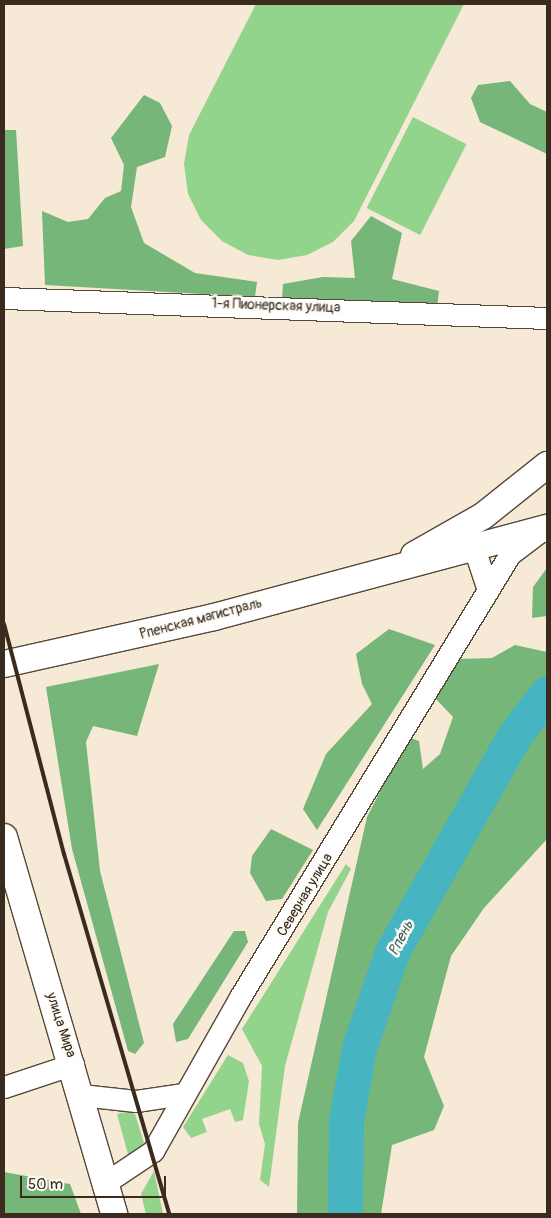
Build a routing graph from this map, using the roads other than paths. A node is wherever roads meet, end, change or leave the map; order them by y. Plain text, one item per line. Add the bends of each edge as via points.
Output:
1 (4, 298) edge
2 (547, 318) edge
3 (547, 465) edge
4 (544, 529) edge
5 (475, 550) junction
6 (396, 565) junction
7 (488, 590) junction
8 (4, 664) edge
9 (4, 837) edge
10 (73, 1064) junction
11 (4, 1087) edge
12 (183, 1094) junction
13 (81, 1095) junction
14 (104, 1183) junction
15 (114, 1214) edge

1 - 2 street, 1-я Пионерская улица
3 - 6 main road, Рпенская магистраль via 483,516
4 - 5 main road, Рпенская магистраль
4 - 7 street, Северная улица via 510,554
5 - 6 main road, Рпенская магистраль
5 - 7 street
6 - 8 main road, Рпенская магистраль via 214,617
7 - 12 street, Северная улица
9 - 10 main road, улица Мира
10 - 11 street
10 - 13 main road, улица Мира
12 - 13 street via 136,1101
12 - 14 street, Северная улица via 153,1151
13 - 14 main road, улица Мира
14 - 15 main road, улица Мира

